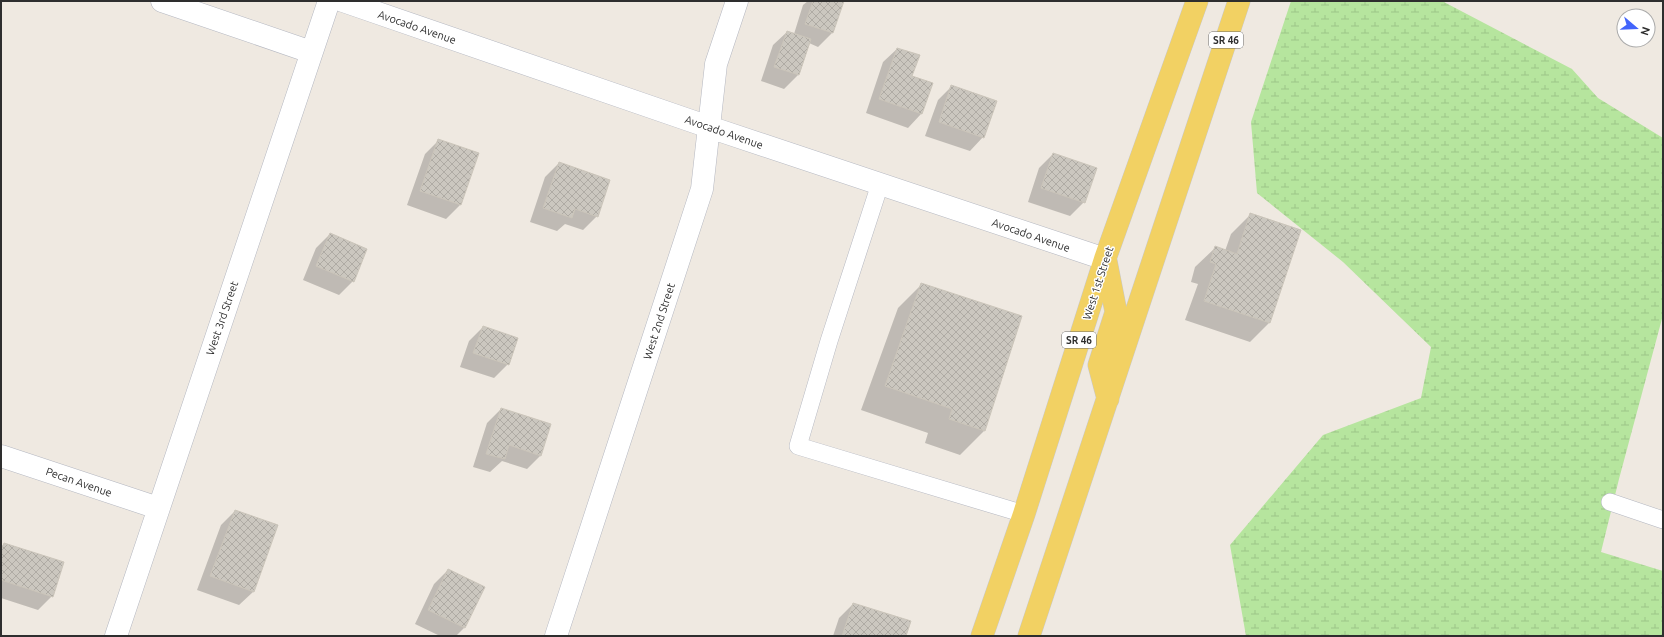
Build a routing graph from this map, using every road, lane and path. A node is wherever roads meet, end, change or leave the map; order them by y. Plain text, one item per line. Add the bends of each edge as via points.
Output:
1 (162, 1) edge
2 (329, 1) edge
3 (343, 1) edge
4 (738, 1) edge
5 (1197, 1) edge
6 (1239, 1) edge
7 (312, 52) junction
8 (709, 127) junction
9 (880, 184) junction
10 (1105, 260) junction
11 (1108, 399) junction
12 (1, 456) edge
13 (1610, 502) dead end
14 (158, 508) junction
15 (1024, 514) junction
16 (1663, 520) edge
17 (116, 636) edge
18 (556, 636) edge
19 (982, 636) edge
20 (1029, 636) edge

1 - 7 street
2 - 7 street, West 3rd Street
3 - 8 street, Avocado Avenue
4 - 8 street, West 2nd Street via 716,64
5 - 10 main road, West 1st Street / SR 46
6 - 11 main road, SR 46
7 - 14 street, West 3rd Street
8 - 9 street, Avocado Avenue
8 - 18 street, West 2nd Street via 702,189
9 - 10 street, Avocado Avenue
9 - 15 lane via 798,446
10 - 11 main road via 1116,312 1099,364
10 - 15 main road, West 1st Street / SR 46
11 - 20 main road, SR 46
12 - 14 street, Pecan Avenue
13 - 16 lane
14 - 17 street, West 3rd Street
15 - 19 main road, West 1st Street / SR 46

